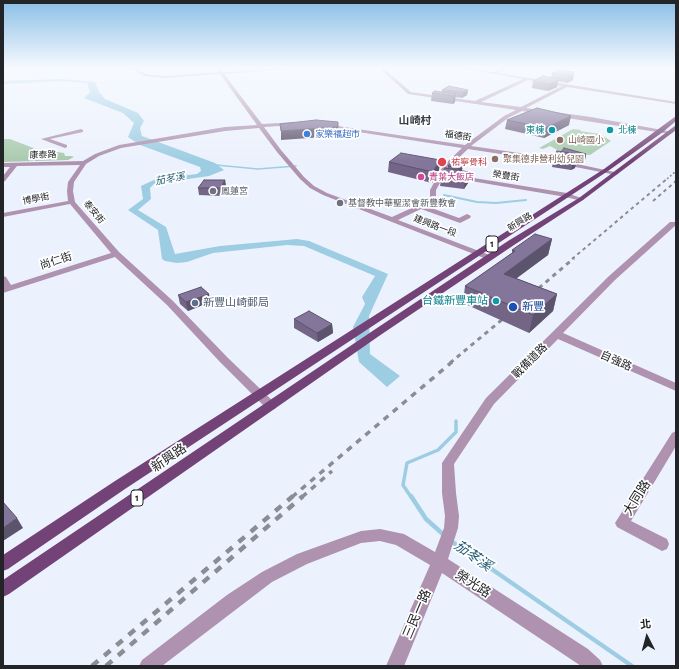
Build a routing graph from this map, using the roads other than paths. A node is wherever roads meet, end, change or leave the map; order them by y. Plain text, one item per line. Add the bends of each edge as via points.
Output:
1 (239, 98) edge
2 (449, 98) edge
3 (485, 98) edge
4 (541, 98) edge
5 (647, 98) edge
6 (477, 102) junction
7 (676, 103) edge
8 (521, 108) junction
9 (676, 118) edge
10 (302, 124) edge
11 (320, 124) edge
12 (260, 126) junction
13 (676, 127) edge
14 (82, 131) dead end
15 (661, 131) junction
16 (670, 132) junction
17 (65, 146) dead end
18 (467, 146) junction
19 (84, 163) junction
20 (3, 165) edge
21 (15, 165) junction
22 (606, 170) junction
23 (616, 173) junction
24 (442, 175) junction
25 (3, 180) edge
26 (567, 196) junction
27 (581, 199) junction
28 (72, 202) junction
29 (420, 206) junction
30 (3, 214) edge
31 (467, 216) dead end
32 (392, 220) junction
33 (673, 224) dead end
34 (477, 253) junction
35 (116, 254) junction
36 (489, 258) junction
37 (3, 279) edge
38 (6, 289) edge
39 (556, 334) junction
40 (676, 387) edge
41 (259, 395) junction
42 (271, 406) junction
43 (676, 436) edge
44 (662, 544) dead end
45 (439, 562) junction
46 (3, 564) edge
47 (3, 589) edge
48 (148, 666) edge
49 (395, 666) edge
50 (594, 666) edge

1 - 12 street, 建興路一段
2 - 6 street
3 - 6 street
4 - 8 street
5 - 7 street
6 - 8 street
8 - 15 street
8 - 18 street
9 - 15 main road, 新興路 / 1
10 - 12 street
11 - 18 street, 福德街
12 - 19 street, 泰安街 via 225,129 129,145 108,151
12 - 32 street, 建興路一段 via 312,187
13 - 16 main road, 新興路 / 1
14 - 17 street via 44,139
15 - 16 street
15 - 22 main road, 新興路 / 1
16 - 23 main road, 新興路 / 1
18 - 22 street, 福德街
18 - 24 street via 446,166
19 - 21 street, 康泰路
19 - 28 street, 泰安街 via 71,182
20 - 21 street, 康泰路
21 - 25 street
22 - 23 street, 福德街
22 - 26 main road, 新興路 / 1
23 - 27 main road, 新興路 / 1
24 - 26 street, 榮豐街
24 - 29 street via 433,190 433,198
26 - 27 street, 榮豐街
26 - 34 main road, 新興路 / 1
27 - 36 main road, 新興路 / 1
28 - 30 street, 博學街
28 - 35 street, 泰安街
29 - 31 street via 460,221
29 - 32 street
32 - 34 street, 建興路一段
33 - 39 street, 戰備道路 via 612,278
34 - 36 street, 建興路一段
34 - 41 main road, 新興路 / 1
35 - 38 street, 尚仁街
35 - 41 street, 泰安街 via 170,303
36 - 42 main road, 新興路 / 1
37 - 38 street
39 - 40 street, 自強路
39 - 45 street, 戰備道路 via 490,401 474,421 448,463 451,528
41 - 42 street, 泰安街
41 - 46 main road, 新興路 / 1
42 - 47 main road, 新興路 / 1
43 - 44 street, 大同路 via 622,523
45 - 48 street, 榮光路 via 399,539 380,535 361,537 302,559 266,577
45 - 49 street, 三民一路
45 - 50 street, 榮光路 via 582,655

